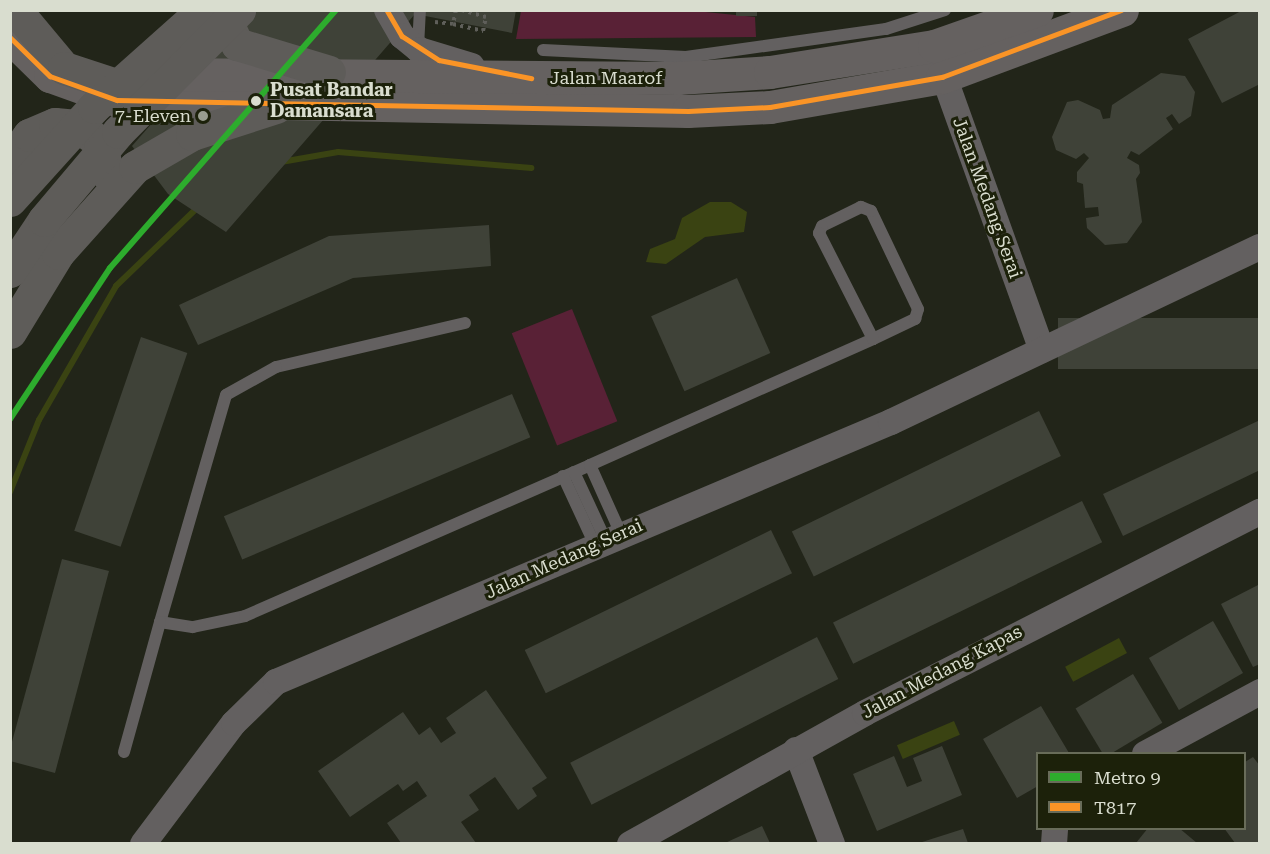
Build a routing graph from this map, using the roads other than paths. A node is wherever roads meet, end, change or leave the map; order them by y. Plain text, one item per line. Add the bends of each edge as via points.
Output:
1 (203, 10) edge
2 (213, 10) edge
3 (230, 10) edge
4 (239, 10) edge
5 (387, 10) edge
6 (420, 10) edge
7 (945, 10) edge
8 (1037, 10) edge
9 (1122, 10) edge
10 (15, 20) edge
11 (934, 45) junction
12 (419, 50) junction
13 (537, 64) junction
14 (330, 72) junction
15 (942, 77) junction
16 (151, 92) junction
17 (276, 107) junction
18 (10, 161) edge
19 (10, 200) edge
20 (99, 205) junction
21 (1260, 247) edge
22 (10, 271) edge
23 (465, 323) dead end
24 (10, 333) edge
25 (873, 339) junction
26 (1042, 350) junction
27 (590, 465) junction
28 (568, 474) junction
29 (1260, 512) edge
30 (607, 540) junction
31 (160, 622) junction
32 (1260, 692) edge
33 (796, 750) junction
34 (124, 752) dead end
35 (1147, 752) edge
36 (144, 843) edge
37 (630, 843) edge
38 (832, 843) edge

1 - 19 highway, bridge via 94,107
2 - 16 highway
3 - 14 highway via 229,27 237,44
4 - 22 highway, bridge via 118,132 44,220
5 - 12 street via 402,36
6 - 12 lane
7 - 13 lane via 886,29 698,56
8 - 11 main road, Jalan Maarof
9 - 15 main road, Jalan Maarof
10 - 16 main road via 53,45
10 - 16 main road via 51,76 72,87
11 - 13 main road, Jalan Maarof via 770,72
11 - 15 street, Jalan Medang Serai
12 - 13 street via 439,60
13 - 14 main road, Jalan Maarof
14 - 16 main road, Jalan Maarof
15 - 17 main road, Jalan Maarof via 781,106 688,111
15 - 26 street, Jalan Medang Serai
16 - 17 main road, Jalan Maarof
16 - 20 highway via 129,147
17 - 20 highway via 172,142 135,167
18 - 20 highway via 29,135 55,124 92,132 107,154 109,171
20 - 24 highway via 52,261
21 - 26 street, Jalan Medang Serai
23 - 31 lane via 276,367 226,395
25 - 25 lane via 819,233 822,226 861,207 871,211 918,309 915,319
25 - 27 lane
26 - 30 street, Jalan Medang Serai via 891,422
27 - 28 lane
27 - 30 lane
28 - 30 lane
28 - 31 lane via 245,616 193,627
29 - 33 street, Jalan Medang Kapas
30 - 36 street, Jalan Medang Serai via 276,682 234,723
31 - 34 lane
32 - 35 street
33 - 37 street, Jalan Medang Kapas
33 - 38 street

